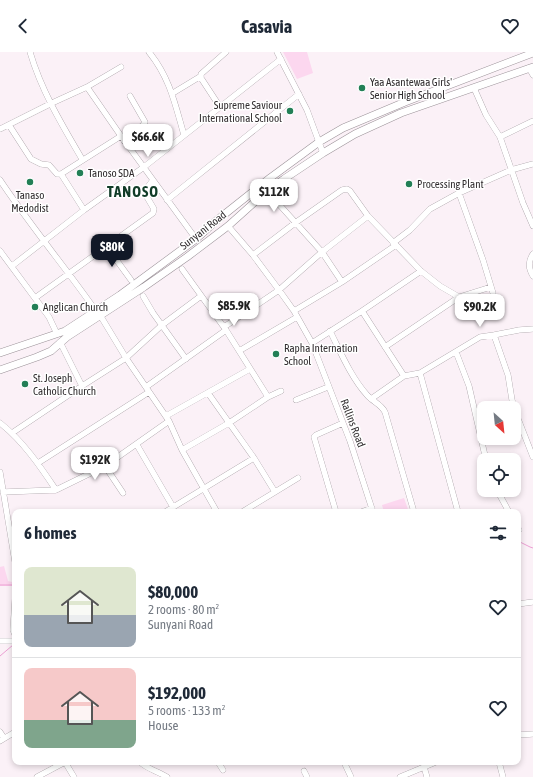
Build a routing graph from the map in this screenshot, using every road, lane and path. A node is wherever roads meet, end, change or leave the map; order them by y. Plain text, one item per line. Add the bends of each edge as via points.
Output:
1 (30, 52) edge
2 (149, 52) edge
3 (226, 52) edge
4 (277, 52) edge
5 (533, 54) edge
6 (280, 59) junction
7 (122, 67) dead end
8 (531, 67) edge
9 (533, 75) edge
10 (200, 76) junction
11 (87, 87) junction
12 (474, 88) junction
13 (173, 93) junction
14 (299, 94) junction
15 (130, 96) dead end
16 (52, 103) junction
17 (220, 107) junction
18 (533, 121) edge
19 (9, 125) junction
20 (0, 129) edge
21 (184, 135) junction
22 (500, 137) junction
23 (122, 138) junction
24 (319, 142) junction
25 (323, 153) junction
26 (82, 159) junction
27 (533, 164) edge
28 (144, 167) junction
29 (511, 170) junction
30 (61, 174) junction
31 (0, 180) edge
32 (153, 180) junction
33 (267, 191) junction
34 (459, 193) junction
35 (167, 200) junction
36 (84, 210) junction
37 (368, 216) junction
38 (295, 222) junction
39 (228, 226) junction
40 (533, 226) edge
41 (196, 239) junction
42 (44, 242) junction
43 (394, 244) junction
44 (107, 247) junction
45 (0, 251) edge
46 (322, 252) junction
47 (533, 254) edge
48 (253, 255) junction
49 (12, 266) junction
50 (182, 270) dead end
51 (421, 271) junction
52 (69, 273) junction
53 (533, 276) edge
54 (131, 280) dead end
55 (342, 282) junction
56 (491, 287) junction
57 (279, 290) junction
58 (493, 293) dead end
59 (143, 296) dead end
60 (201, 296) junction
61 (459, 297) junction
62 (35, 298) junction
63 (294, 311) junction
64 (362, 311) junction
65 (98, 313) junction
66 (297, 317) junction
67 (162, 325) junction
68 (225, 329) junction
69 (533, 329) edge
70 (330, 331) junction
71 (57, 334) junction
72 (494, 335) junction
73 (60, 342) junction
74 (312, 343) junction
75 (385, 348) junction
76 (239, 351) junction
77 (456, 352) junction
78 (0, 353) edge
79 (126, 358) junction
80 (186, 359) junction
81 (250, 369) junction
82 (0, 370) edge
83 (420, 373) junction
84 (404, 376) junction
85 (82, 386) junction
86 (328, 387) junction
87 (147, 389) junction
88 (281, 391) dead end
89 (208, 393) junction
90 (268, 397) junction
91 (371, 399) junction
92 (296, 400) dead end
93 (168, 419) junction
94 (0, 423) edge
95 (229, 423) junction
96 (343, 423) junction
97 (12, 433) junction
98 (137, 444) junction
99 (182, 450) junction
100 (484, 453) edge
101 (533, 457) edge
102 (254, 458) junction
103 (38, 463) junction
104 (105, 466) junction
105 (0, 472) edge
106 (298, 478) dead end
107 (204, 489) junction
108 (56, 490) junction
109 (3, 492) junction
110 (275, 492) junction
111 (123, 493) dead end
112 (501, 497) edge
113 (172, 507) junction
114 (169, 509) edge
115 (215, 509) edge
116 (247, 509) edge
117 (335, 509) edge
118 (372, 509) edge
119 (413, 509) edge
120 (457, 509) edge
121 (507, 509) edge
122 (12, 530) edge
123 (533, 602) edge
124 (521, 604) edge
125 (12, 640) edge
126 (0, 641) edge
127 (0, 732) edge
128 (12, 734) edge
129 (533, 734) edge
130 (521, 735) edge
131 (2, 740) edge
132 (59, 765) edge
133 (67, 765) edge
134 (143, 765) edge
135 (220, 765) edge
136 (345, 765) edge
137 (429, 765) edge
138 (500, 765) edge
139 (424, 767) junction
140 (223, 770) dead end
141 (304, 771) dead end
142 (37, 777) edge
143 (74, 777) edge
144 (167, 777) edge
145 (307, 777) edge
146 (351, 777) edge
147 (400, 777) edge
148 (427, 777) edge
149 (503, 777) edge

1 - 16 street
2 - 13 street via 167,78
3 - 10 street
4 - 6 street
5 - 24 main road, Sunyani Road via 343,128
6 - 14 street
6 - 17 street
7 - 11 street
8 - 9 street
8 - 12 main road, Sunyani Road
10 - 13 street
10 - 17 street
11 - 16 street
11 - 23 street
12 - 22 street via 486,115
12 - 25 main road, Sunyani Road via 402,113 355,134
13 - 21 street
14 - 24 street
14 - 35 street
15 - 23 street via 145,122
16 - 19 street
16 - 26 street
17 - 21 street
18 - 22 street
19 - 20 street
19 - 30 street via 31,159 49,165 57,174
21 - 28 street
22 - 29 street
23 - 26 street
23 - 28 street
24 - 25 street
24 - 41 main road, Sunyani Road
25 - 33 main road, Sunyani Road
26 - 30 street
27 - 29 street
28 - 32 street
28 - 36 street
29 - 34 street
29 - 40 street
30 - 36 street
31 - 42 street
32 - 35 street
32 - 44 street via 144,192 154,209 153,213
33 - 38 street
33 - 39 main road, Sunyani Road
34 - 43 street via 430,209
34 - 56 street
35 - 41 street
36 - 42 street
37 - 38 street via 345,188
37 - 43 street
37 - 46 street
38 - 46 street
38 - 48 street
39 - 48 street, Rallins Road
39 - 65 main road, Sunyani Road via 144,287
41 - 65 main road, Sunyani Road
42 - 49 street
42 - 52 street
43 - 51 street
43 - 55 street
44 - 52 street
44 - 54 street
45 - 49 street
46 - 55 street
46 - 57 street
47 - 53 street via 529,263
48 - 57 street, Rallins Road
49 - 62 street
50 - 60 street
51 - 61 street
51 - 64 street
52 - 62 street
52 - 65 street
55 - 63 street
56 - 58 street
56 - 61 street
57 - 63 street, Rallins Road
57 - 68 street
59 - 67 street
60 - 67 street
60 - 68 street
61 - 75 street
62 - 71 street
63 - 66 street, Rallins Road
64 - 70 street
64 - 75 street
65 - 71 main road, Sunyani Road
65 - 73 main road, Sunyani Road
65 - 79 street
66 - 74 street, Rallins Road
66 - 76 street
67 - 79 street
67 - 80 street
68 - 76 street
68 - 80 street
69 - 72 street
70 - 74 street
70 - 91 street via 349,368
71 - 78 main road, Sunyani Road
72 - 77 street via 480,337
72 - 101 street via 508,375 515,411
73 - 82 main road, Sunyani Road via 52,351 37,358
73 - 85 street
74 - 86 street, Rallins Road
75 - 84 street
76 - 81 street
77 - 83 street
77 - 100 street via 469,386
79 - 85 street
79 - 87 street
80 - 87 street
81 - 89 street
81 - 90 street
83 - 84 street
83 - 120 street
84 - 91 street
85 - 97 street
86 - 92 street
86 - 96 street, Rallins Road
87 - 93 street
87 - 103 street
88 - 90 street
89 - 93 street
89 - 95 street
90 - 95 street
91 - 119 street via 385,412
93 - 98 street
93 - 99 street
94 - 97 street
95 - 99 street
95 - 102 street
96 - 117 street via 314,436
96 - 118 street, Rallins Road
97 - 103 street
98 - 104 street
98 - 113 street
99 - 107 street
102 - 107 street
102 - 110 street
103 - 108 street
104 - 108 street
104 - 111 street
105 - 109 street
106 - 110 street
107 - 113 street
107 - 115 street
108 - 109 street
109 - 122 street
110 - 116 street
112 - 121 street
113 - 114 street
123 - 124 street
125 - 126 street
127 - 131 street
128 - 131 street
129 - 130 street
132 - 142 street
133 - 143 street
134 - 144 street
135 - 140 street
136 - 146 street
137 - 139 street
138 - 149 street
139 - 147 street
139 - 148 street
141 - 145 street

